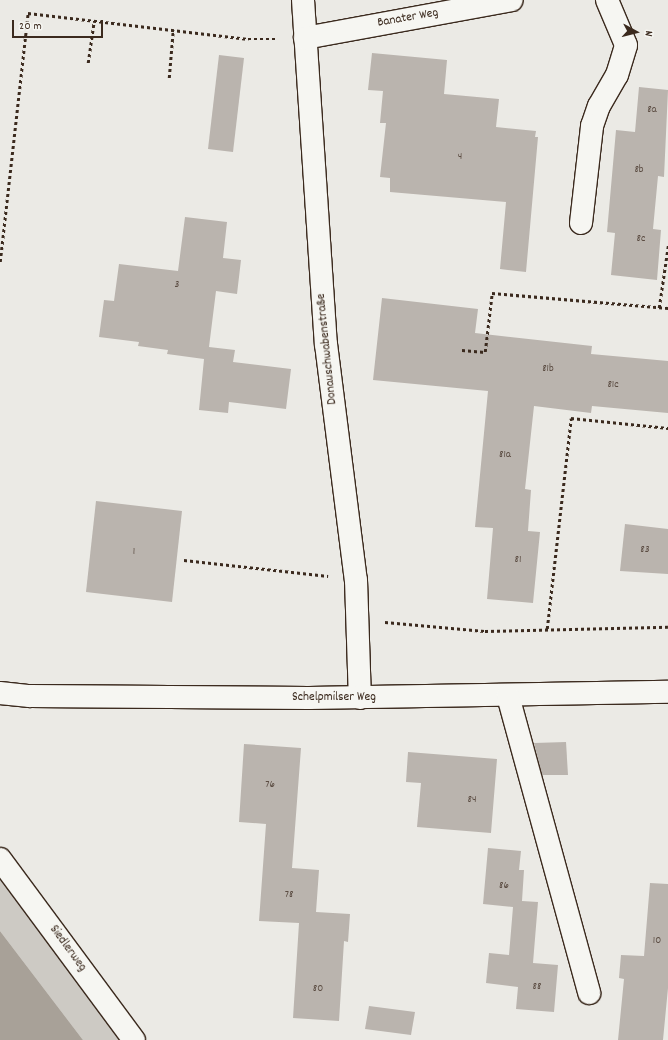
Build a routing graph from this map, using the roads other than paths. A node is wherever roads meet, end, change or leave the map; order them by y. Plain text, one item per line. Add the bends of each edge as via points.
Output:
1 (303, 0) edge
2 (512, 0) edge
3 (607, 0) edge
4 (305, 38) junction
5 (581, 223) dead end
6 (668, 692) edge
7 (0, 693) edge
8 (508, 696) junction
9 (360, 698) junction
10 (0, 859) edge
11 (589, 994) dead end
12 (134, 1040) edge

1 - 4 street, Donauschwabenstraße
2 - 4 street, Banater Weg
3 - 5 street via 626,45 617,75 599,106 592,126
4 - 9 street, Donauschwabenstraße via 326,344 356,580
6 - 8 street, Schelpmilser Weg
7 - 9 street, Schelpmilser Weg via 30,696
8 - 9 street, Schelpmilser Weg
8 - 11 street
10 - 12 street, Siedlerweg

